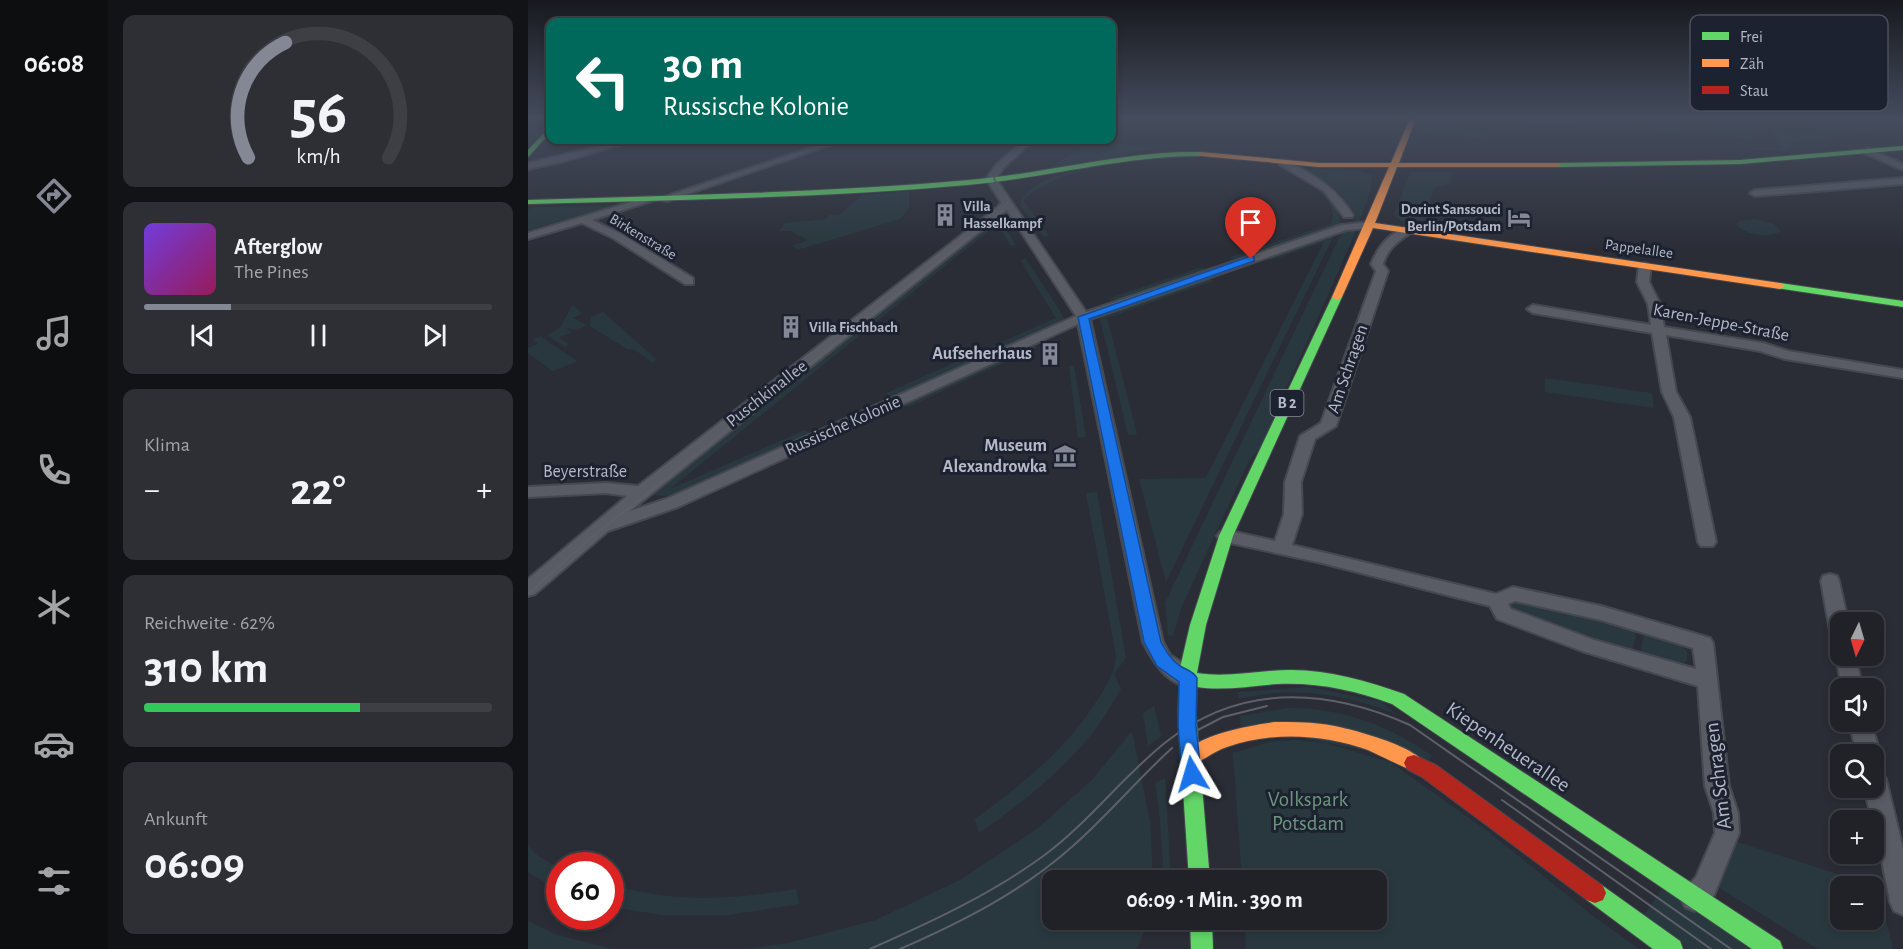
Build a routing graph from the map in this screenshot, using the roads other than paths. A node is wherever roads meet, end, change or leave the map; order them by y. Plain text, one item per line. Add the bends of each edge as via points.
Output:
1 (547, 162) edge
2 (771, 162) edge
3 (1004, 162) edge
4 (1099, 162) edge
5 (1282, 162) edge
6 (1290, 162) edge
7 (1394, 162) edge
8 (1727, 162) edge
9 (528, 166) edge
10 (1392, 166) junction
11 (991, 179) junction
12 (1903, 181) edge
13 (1755, 193) dead end
14 (657, 199) junction
15 (528, 202) edge
16 (1006, 202) junction
17 (1348, 215) dead end
18 (581, 219) junction
19 (1370, 225) junction
20 (1408, 230) junction
21 (528, 236) edge
22 (1645, 266) junction
23 (689, 282) dead end
24 (1903, 304) edge
25 (1533, 309) dead end
26 (1083, 317) junction
27 (1658, 329) junction
28 (1903, 374) edge
29 (528, 492) edge
30 (642, 492) junction
31 (600, 527) junction
32 (1227, 536) junction
33 (1707, 542) dead end
34 (1282, 547) junction
35 (1830, 580) dead end
36 (528, 589) edge
37 (1497, 601) junction
38 (1836, 612) edge
39 (1188, 678) junction
40 (1707, 681) junction
41 (1190, 758) junction
42 (1878, 798) edge
43 (1198, 870) edge
44 (1694, 898) junction
45 (1903, 902) edge
46 (1201, 930) edge
47 (1202, 949) edge
48 (1672, 949) edge
49 (1772, 949) edge

1 - 9 street
2 - 14 street
3 - 11 street
4 - 11 street via 1057,172
5 - 17 street via 1327,186
6 - 10 street
7 - 10 street, B 2
8 - 10 street
10 - 19 street, B 2
11 - 14 street via 848,192
11 - 16 street
12 - 13 street
14 - 15 street
14 - 18 street
16 - 26 street
16 - 30 street, Puschkinallee
18 - 21 street
18 - 23 street, Birkenstraße via 617,236
19 - 20 street, Pappelallee
19 - 26 street, Russische Kolonie via 1345,227
19 - 32 street, Am Schragen / B 2
20 - 22 street, Pappelallee
20 - 34 street, Am Schragen via 1385,245 1380,254 1377,264 1382,271 1328,426 1308,436 1293,482 1293,514
22 - 24 street, Pappelallee
22 - 27 street via 1643,282 1654,304
25 - 27 street, Karen-Jeppe-Straße
26 - 31 street, Russische Kolonie via 672,503
26 - 39 street via 1153,642 1163,661
27 - 28 street, Karen-Jeppe-Straße
27 - 33 street via 1668,392 1682,417
29 - 30 street, Beyerstraße via 606,488
30 - 31 street, Puschkinallee
31 - 36 street, Puschkinallee
32 - 34 street, Am Schragen
32 - 39 street, Am Schragen / B 2 via 1194,639
34 - 37 street, Am Schragen
35 - 38 street
37 - 40 street, Am Schragen via 1504,614 1589,646
37 - 40 street, Am Schragen via 1513,594 1601,613 1703,643
39 - 41 street, B 2
39 - 44 street, Kiepenheuerallee via 1220,684 1313,677 1354,684 1398,699
40 - 44 street, Am Schragen via 1717,786 1726,813 1727,833 1705,886
41 - 43 street, B 2
41 - 48 street via 1225,740 1273,729 1319,729 1385,747 1429,771
42 - 45 street
44 - 49 street, Kiepenheuerallee
46 - 47 street

